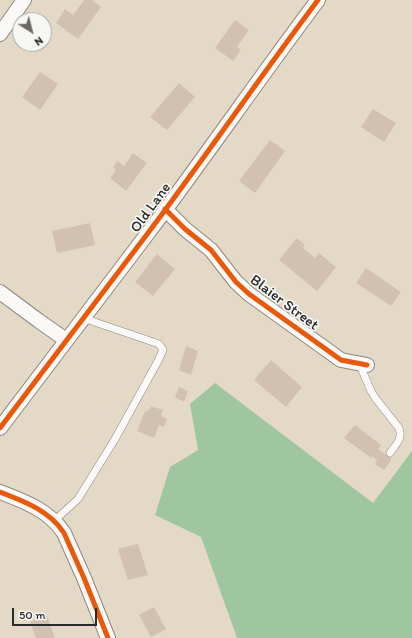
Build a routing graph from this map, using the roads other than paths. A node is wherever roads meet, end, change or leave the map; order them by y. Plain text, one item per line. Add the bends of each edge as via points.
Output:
1 (24, 0) edge
2 (318, 0) edge
3 (0, 34) edge
4 (165, 210) junction
5 (0, 292) edge
6 (83, 318) junction
7 (66, 340) junction
8 (363, 364) joint
9 (0, 428) edge
10 (390, 453) dead end
11 (0, 492) edge
12 (54, 521) junction
13 (108, 638) edge

1 - 3 street
2 - 4 street, Old Lane
4 - 6 street, Old Lane
4 - 8 street, Blaier Street via 211,250 249,294 341,360
5 - 7 street
6 - 7 street, Old Lane
6 - 12 lane via 159,344 162,350 115,439 78,499
7 - 9 street, Old Lane
8 - 10 lane via 371,391 401,433
11 - 12 street via 28,504
12 - 13 street via 64,533

